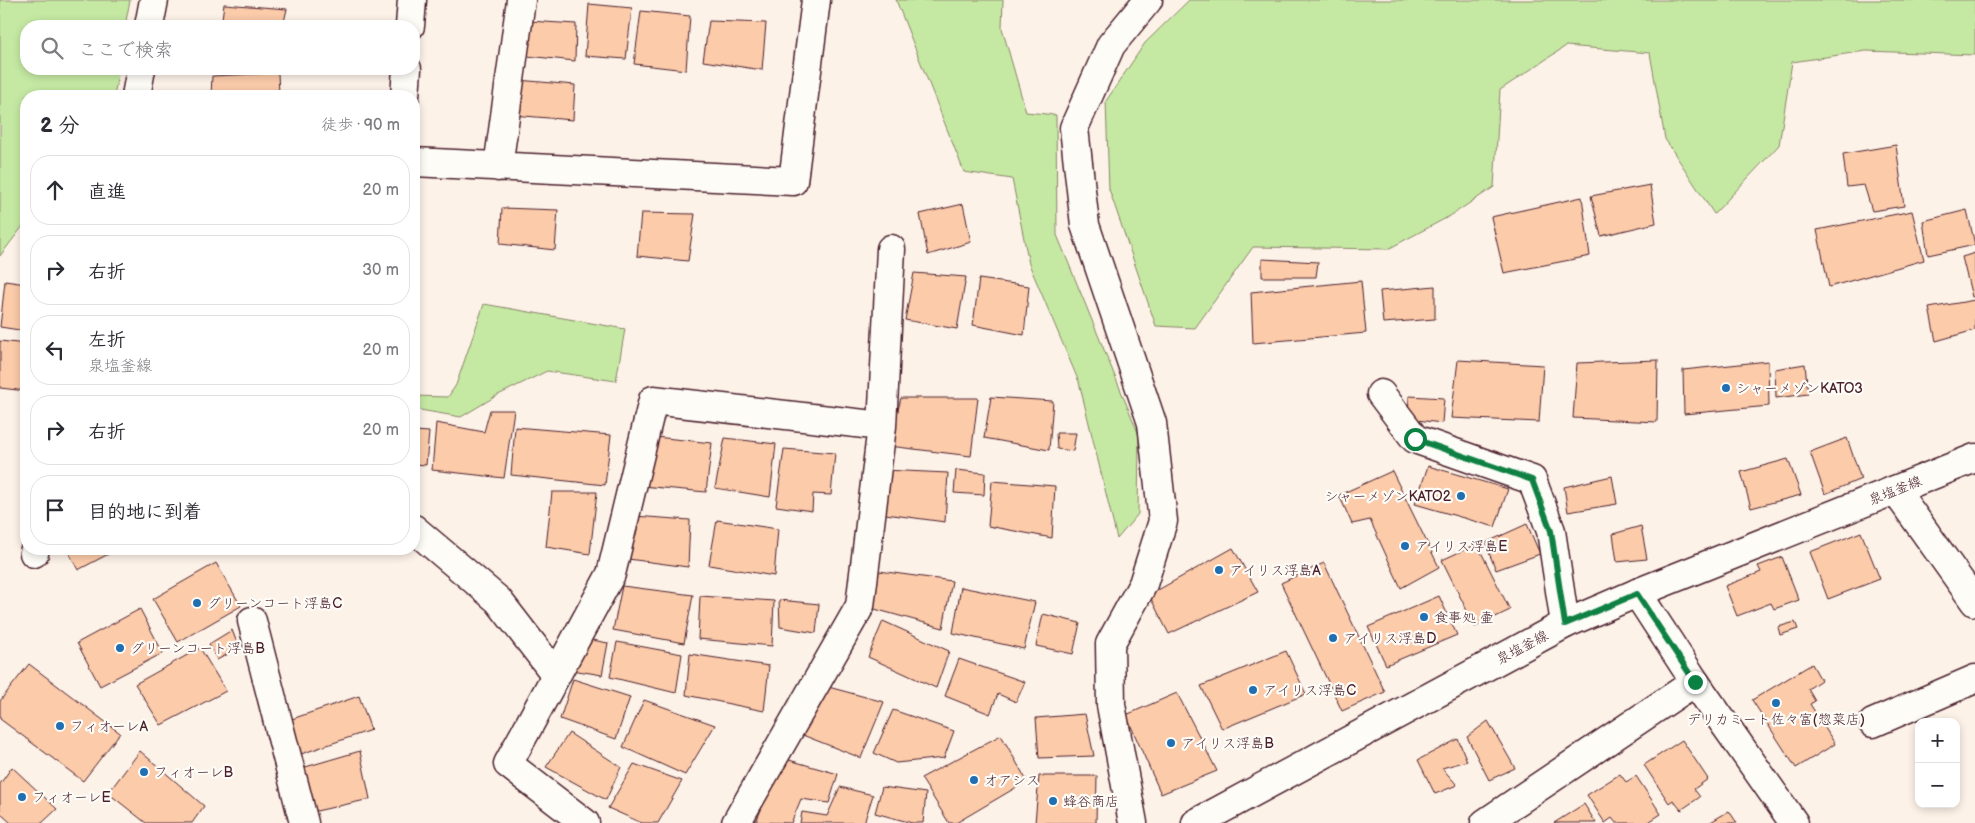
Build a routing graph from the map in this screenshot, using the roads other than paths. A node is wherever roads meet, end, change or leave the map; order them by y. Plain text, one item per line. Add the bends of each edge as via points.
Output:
1 (154, 0) edge
2 (412, 0) edge
3 (521, 0) edge
4 (816, 0) edge
5 (1148, 0) edge
6 (150, 20) edge
7 (410, 20) edge
8 (140, 75) edge
9 (407, 75) edge
10 (137, 90) edge
11 (405, 90) edge
12 (420, 162) edge
13 (498, 167) junction
14 (891, 249) dead end
15 (1381, 394) dead end
16 (882, 426) junction
17 (1975, 458) edge
18 (1895, 490) junction
19 (420, 534) edge
20 (1637, 594) junction
21 (1975, 602) edge
22 (252, 621) dead end
23 (1565, 624) junction
24 (556, 675) junction
25 (1975, 679) edge
26 (1695, 682) junction
27 (1873, 723) dead end
28 (304, 823) edge
29 (585, 823) edge
30 (736, 823) edge
31 (1133, 823) edge
32 (1196, 823) edge
33 (1485, 823) edge
34 (1794, 823) edge

1 - 6 street
2 - 7 street
3 - 13 street
4 - 13 street via 793,181
5 - 31 street via 1111,45 1074,128 1084,225 1152,424 1163,521 1143,584 1110,644 1111,705
8 - 10 street
9 - 11 street
12 - 13 street
14 - 16 street
15 - 23 street via 1415,439 1532,480 1551,531
16 - 24 street via 653,400 611,574
16 - 30 street via 860,606
17 - 18 street, 泉塩釜線
18 - 20 street, 泉塩釜線
18 - 21 street
19 - 24 street via 498,600
20 - 23 street, 泉塩釜線
20 - 26 street
22 - 28 street
23 - 32 street, 泉塩釜線
24 - 29 street via 508,764
25 - 27 street
26 - 33 street
26 - 34 street

